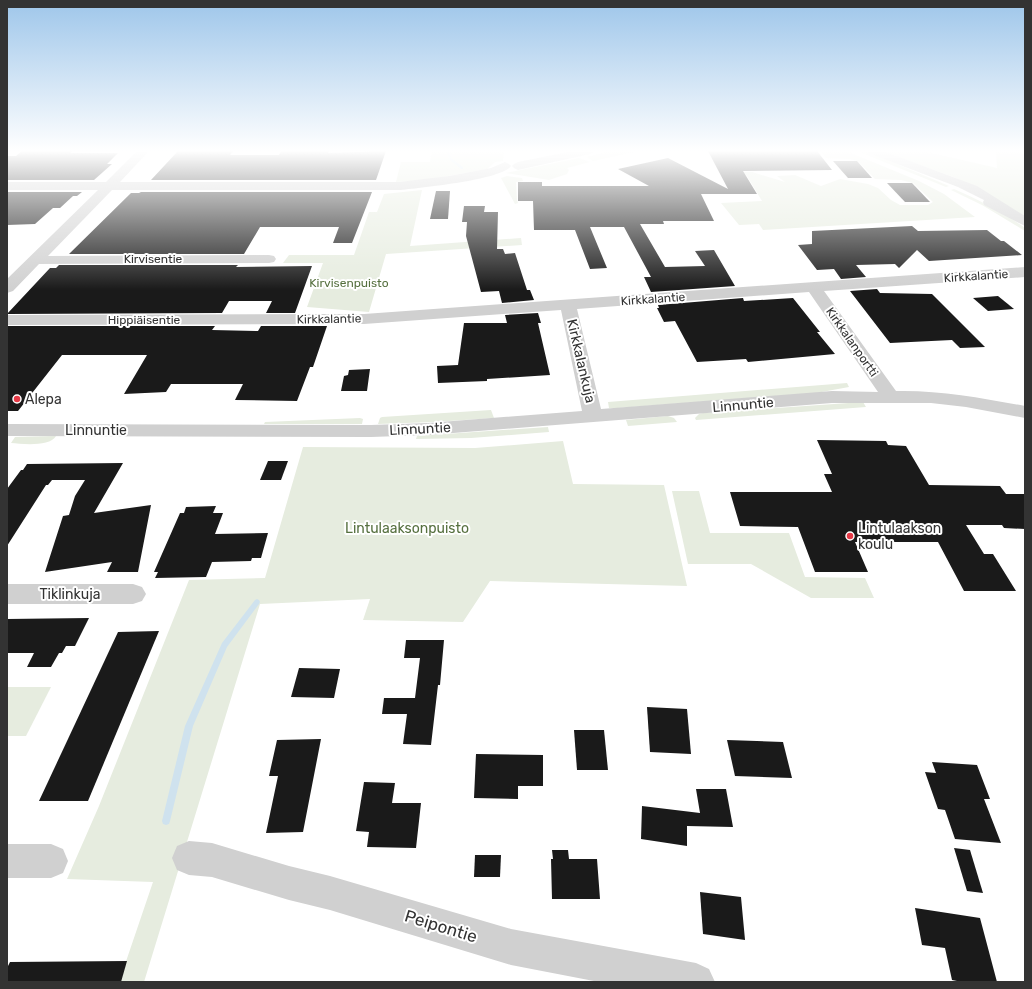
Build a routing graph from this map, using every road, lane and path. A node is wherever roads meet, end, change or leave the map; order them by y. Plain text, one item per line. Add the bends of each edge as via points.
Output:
1 (99, 197) edge
2 (977, 197) edge
3 (1025, 222) edge
4 (269, 259) dead end
5 (36, 260) junction
6 (1025, 272) edge
7 (813, 287) junction
8 (7, 288) edge
9 (568, 305) junction
10 (7, 320) edge
11 (280, 320) joint
12 (887, 393) junction
13 (1025, 402) edge
14 (1025, 412) edge
15 (593, 416) junction
16 (7, 430) edge
17 (7, 594) edge
18 (133, 594) dead end
19 (189, 858) dead end
20 (7, 861) edge
21 (51, 861) dead end
22 (696, 982) edge

1 - 5 street
2 - 3 street
4 - 5 street, Kirvisentie
5 - 8 street
6 - 7 street, Kirkkalantie
7 - 9 street, Kirkkalantie
7 - 12 street, Kirkkalanportti
9 - 11 street, Kirkkalantie via 364,319
9 - 15 street, Kirkkalankuja
10 - 11 street, Hippiäisentie
12 - 13 street, Linnuntie via 936,389
12 - 14 street, Linnuntie via 932,397
12 - 15 street, Linnuntie via 857,399 832,397
15 - 16 street, Linnuntie via 371,431
17 - 18 street, Tiklinkuja
19 - 22 street, Peipontie via 212,860 511,947
20 - 21 street

